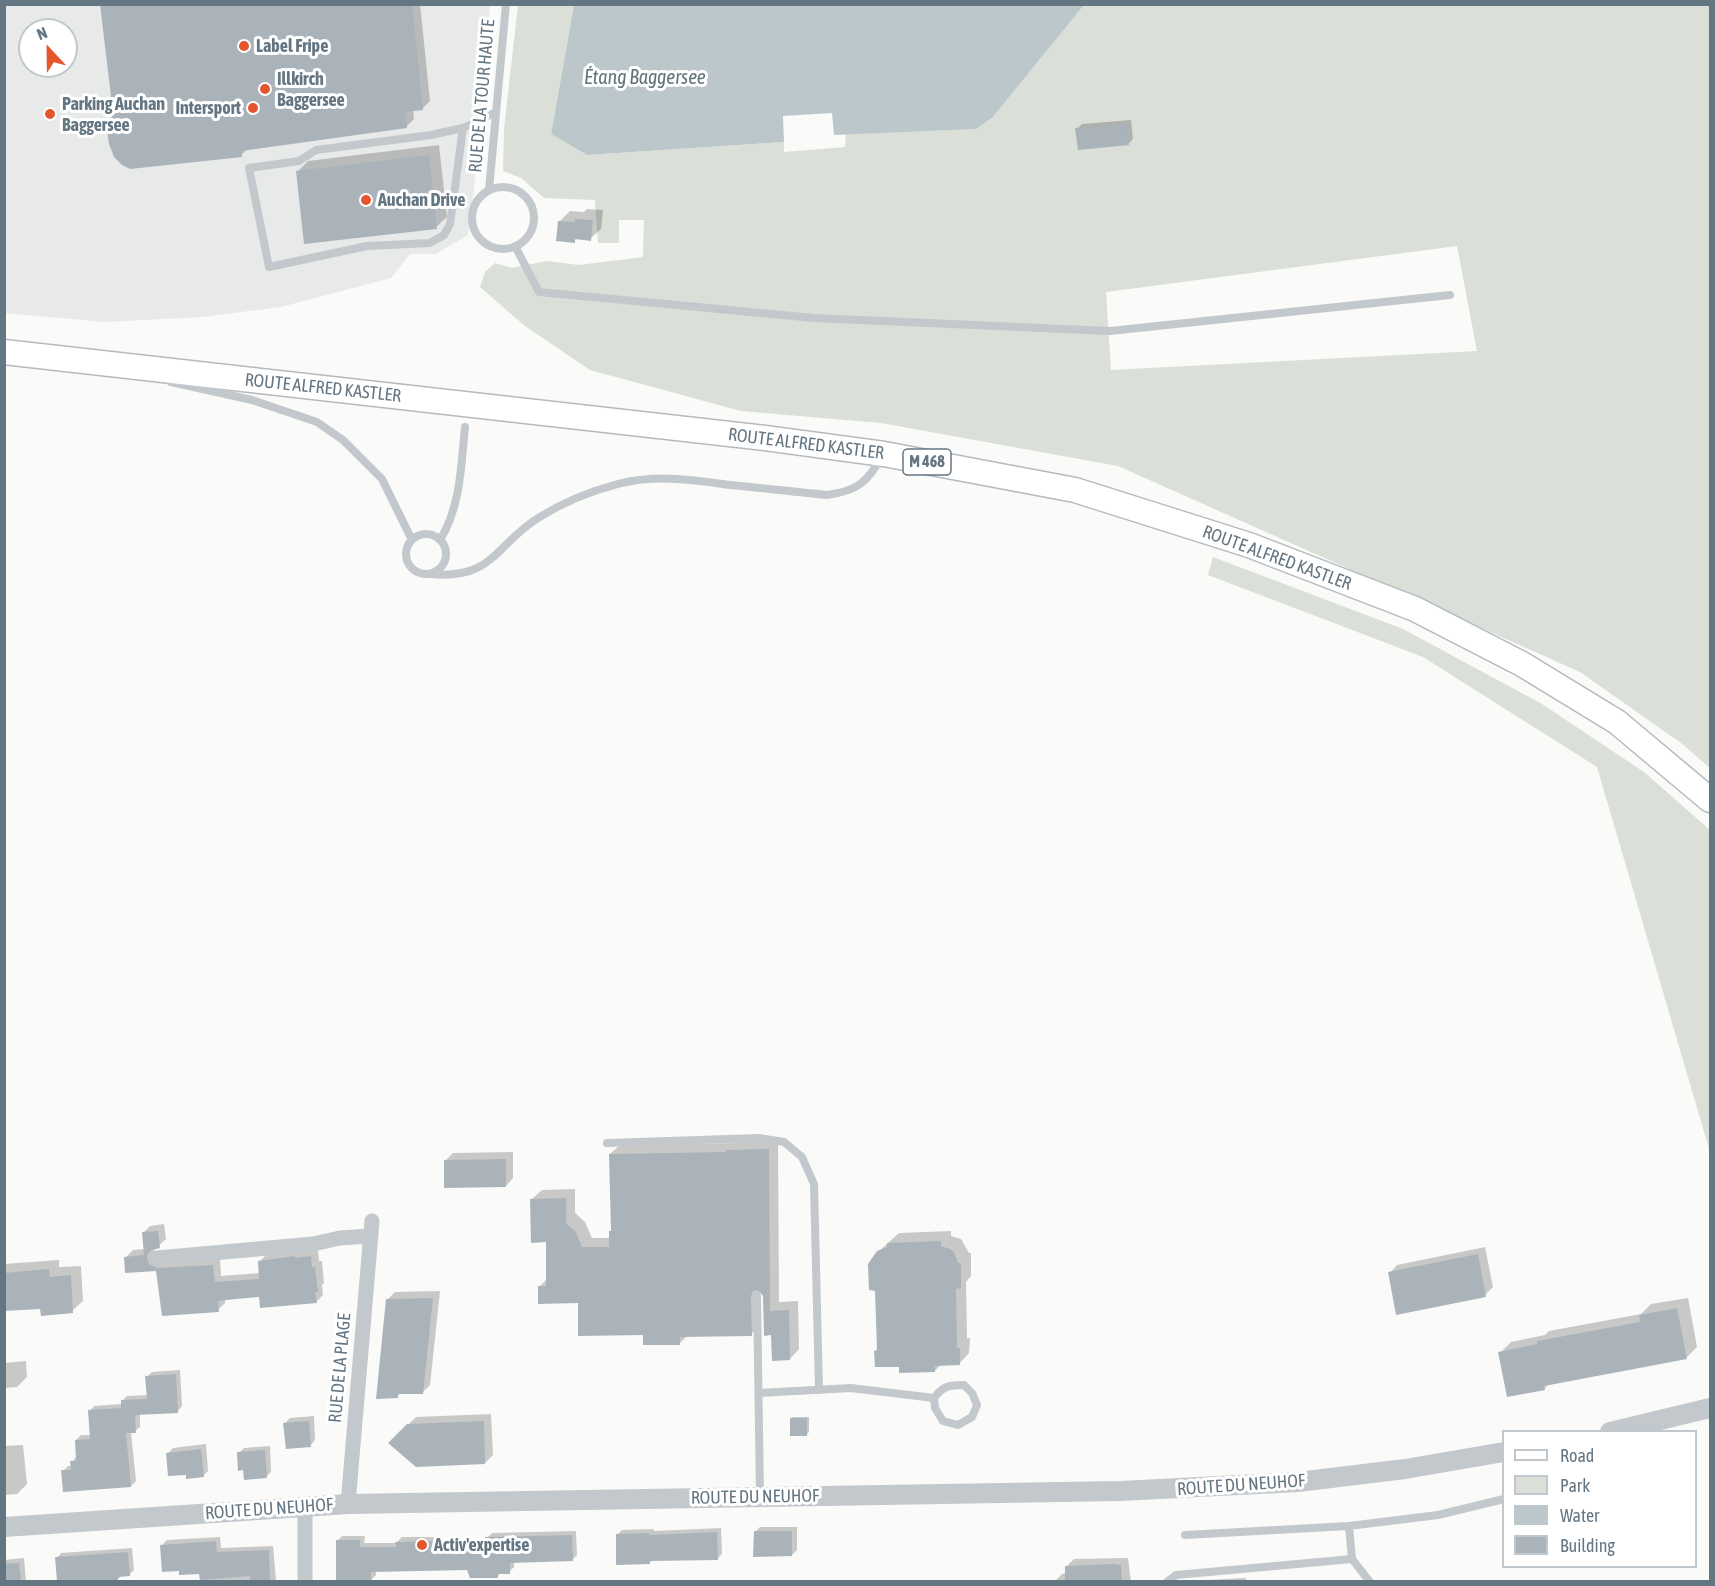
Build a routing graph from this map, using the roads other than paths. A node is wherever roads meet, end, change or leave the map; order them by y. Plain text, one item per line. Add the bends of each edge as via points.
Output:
1 (506, 4) edge
2 (496, 112) junction
3 (463, 128) junction
4 (489, 190) junction
5 (515, 246) junction
6 (1450, 295) dead end
7 (4, 352) edge
8 (70, 360) junction
9 (150, 377) dead end
10 (161, 380) dead end
11 (465, 427) dead end
12 (884, 454) junction
13 (412, 540) junction
14 (440, 540) junction
15 (430, 574) junction
16 (1710, 799) edge
17 (607, 1143) dead end
18 (157, 1258) dead end
19 (757, 1296) dead end
20 (819, 1390) junction
21 (759, 1393) junction
22 (934, 1398) junction
23 (1710, 1408) edge
24 (1614, 1430) edge
25 (1502, 1452) edge
26 (760, 1497) junction
27 (1502, 1499) edge
28 (348, 1504) junction
29 (304, 1507) junction
30 (1348, 1526) junction
31 (4, 1527) edge
32 (1185, 1535) dead end
33 (1352, 1559) junction
34 (305, 1581) edge
35 (1167, 1581) edge
36 (1371, 1581) edge

1 - 2 lane, RUE DE LA TOUR HAUTE
2 - 3 lane
2 - 4 lane, RUE DE LA TOUR HAUTE
3 - 3 lane via 316,150 299,161 249,168 269,267 367,246 430,243 444,235 450,224
4 - 5 lane, RUE DE LA TOUR HAUTE via 474,205 473,226 477,235 494,248
4 - 5 lane, RUE DE LA TOUR HAUTE via 509,187 519,191 532,207 532,227 528,236
5 - 6 lane via 538,292 814,318 1110,331
7 - 8 main road, ROUTE ALFRED KASTLER / M 468
8 - 9 lane
8 - 12 main road, ROUTE ALFRED KASTLER / M 468
10 - 13 lane via 252,400 316,422 343,440 382,479
11 - 14 lane via 457,500
12 - 15 lane via 859,486 827,495 670,477 619,484 576,499 538,519 488,564 456,575
12 - 16 main road, ROUTE ALFRED KASTLER / M 468 via 1075,490 1250,545 1414,609 1522,664 1617,722
13 - 14 lane via 423,534
13 - 15 lane via 406,549 409,565 418,573
14 - 15 lane via 446,551 444,563
17 - 20 lane via 759,1138 784,1142 802,1157 814,1184
18 - 28 street, RUE DE LA PLAGE via 313,1244 372,1228
19 - 21 lane
20 - 21 lane
20 - 22 lane via 851,1388
21 - 26 lane
22 - 22 lane via 943,1421 958,1425 972,1417 977,1405 964,1385 948,1385
23 - 24 street
25 - 26 street, ROUTE DU NEUHOF via 1342,1477 1229,1487
26 - 28 street, ROUTE DU NEUHOF
27 - 30 lane via 1438,1515
28 - 29 street, ROUTE DU NEUHOF
29 - 31 street, ROUTE DU NEUHOF
29 - 34 street
30 - 32 lane
30 - 33 lane
33 - 35 lane via 1176,1575
33 - 36 lane

